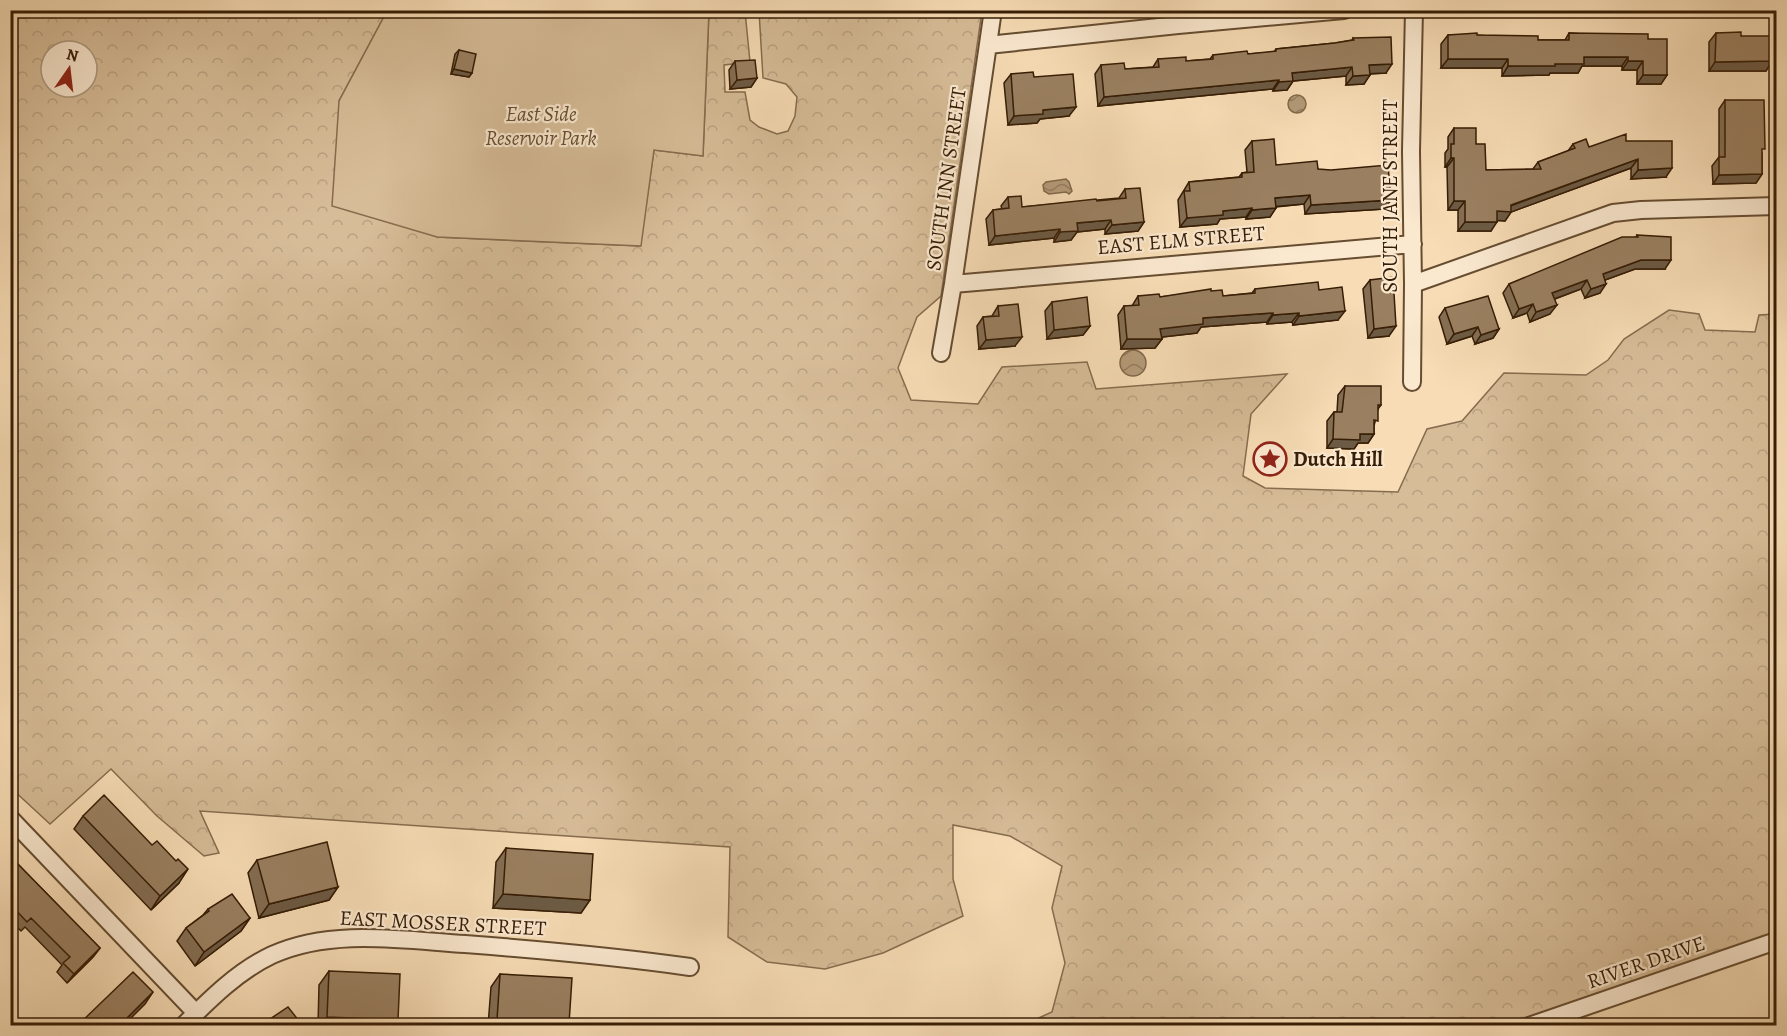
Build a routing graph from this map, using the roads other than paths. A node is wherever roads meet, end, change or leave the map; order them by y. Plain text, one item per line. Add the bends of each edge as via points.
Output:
1 (993, 10) edge
2 (1344, 10) edge
3 (1414, 10) edge
4 (988, 45) junction
5 (1776, 206) edge
6 (1413, 244) junction
7 (953, 284) junction
8 (1413, 284) junction
9 (941, 353) dead end
10 (1412, 382) dead end
11 (10, 818) edge
12 (1776, 941) edge
13 (690, 967) dead end
14 (196, 1013) junction
15 (183, 1026) edge
16 (1529, 1026) edge

1 - 4 street, SOUTH INN STREET
2 - 4 street
3 - 6 street, SOUTH JANE STREET
4 - 7 street, SOUTH INN STREET
5 - 8 street via 1613,213
6 - 7 street, EAST ELM STREET
6 - 8 street, SOUTH JANE STREET
7 - 9 street, SOUTH INN STREET
8 - 10 street, SOUTH JANE STREET
11 - 14 street
12 - 16 street, RIVER DRIVE
13 - 14 street, EAST MOSSER STREET via 535,949 357,938 326,940 273,955 242,973
14 - 15 street, EAST MOSSER STREET

